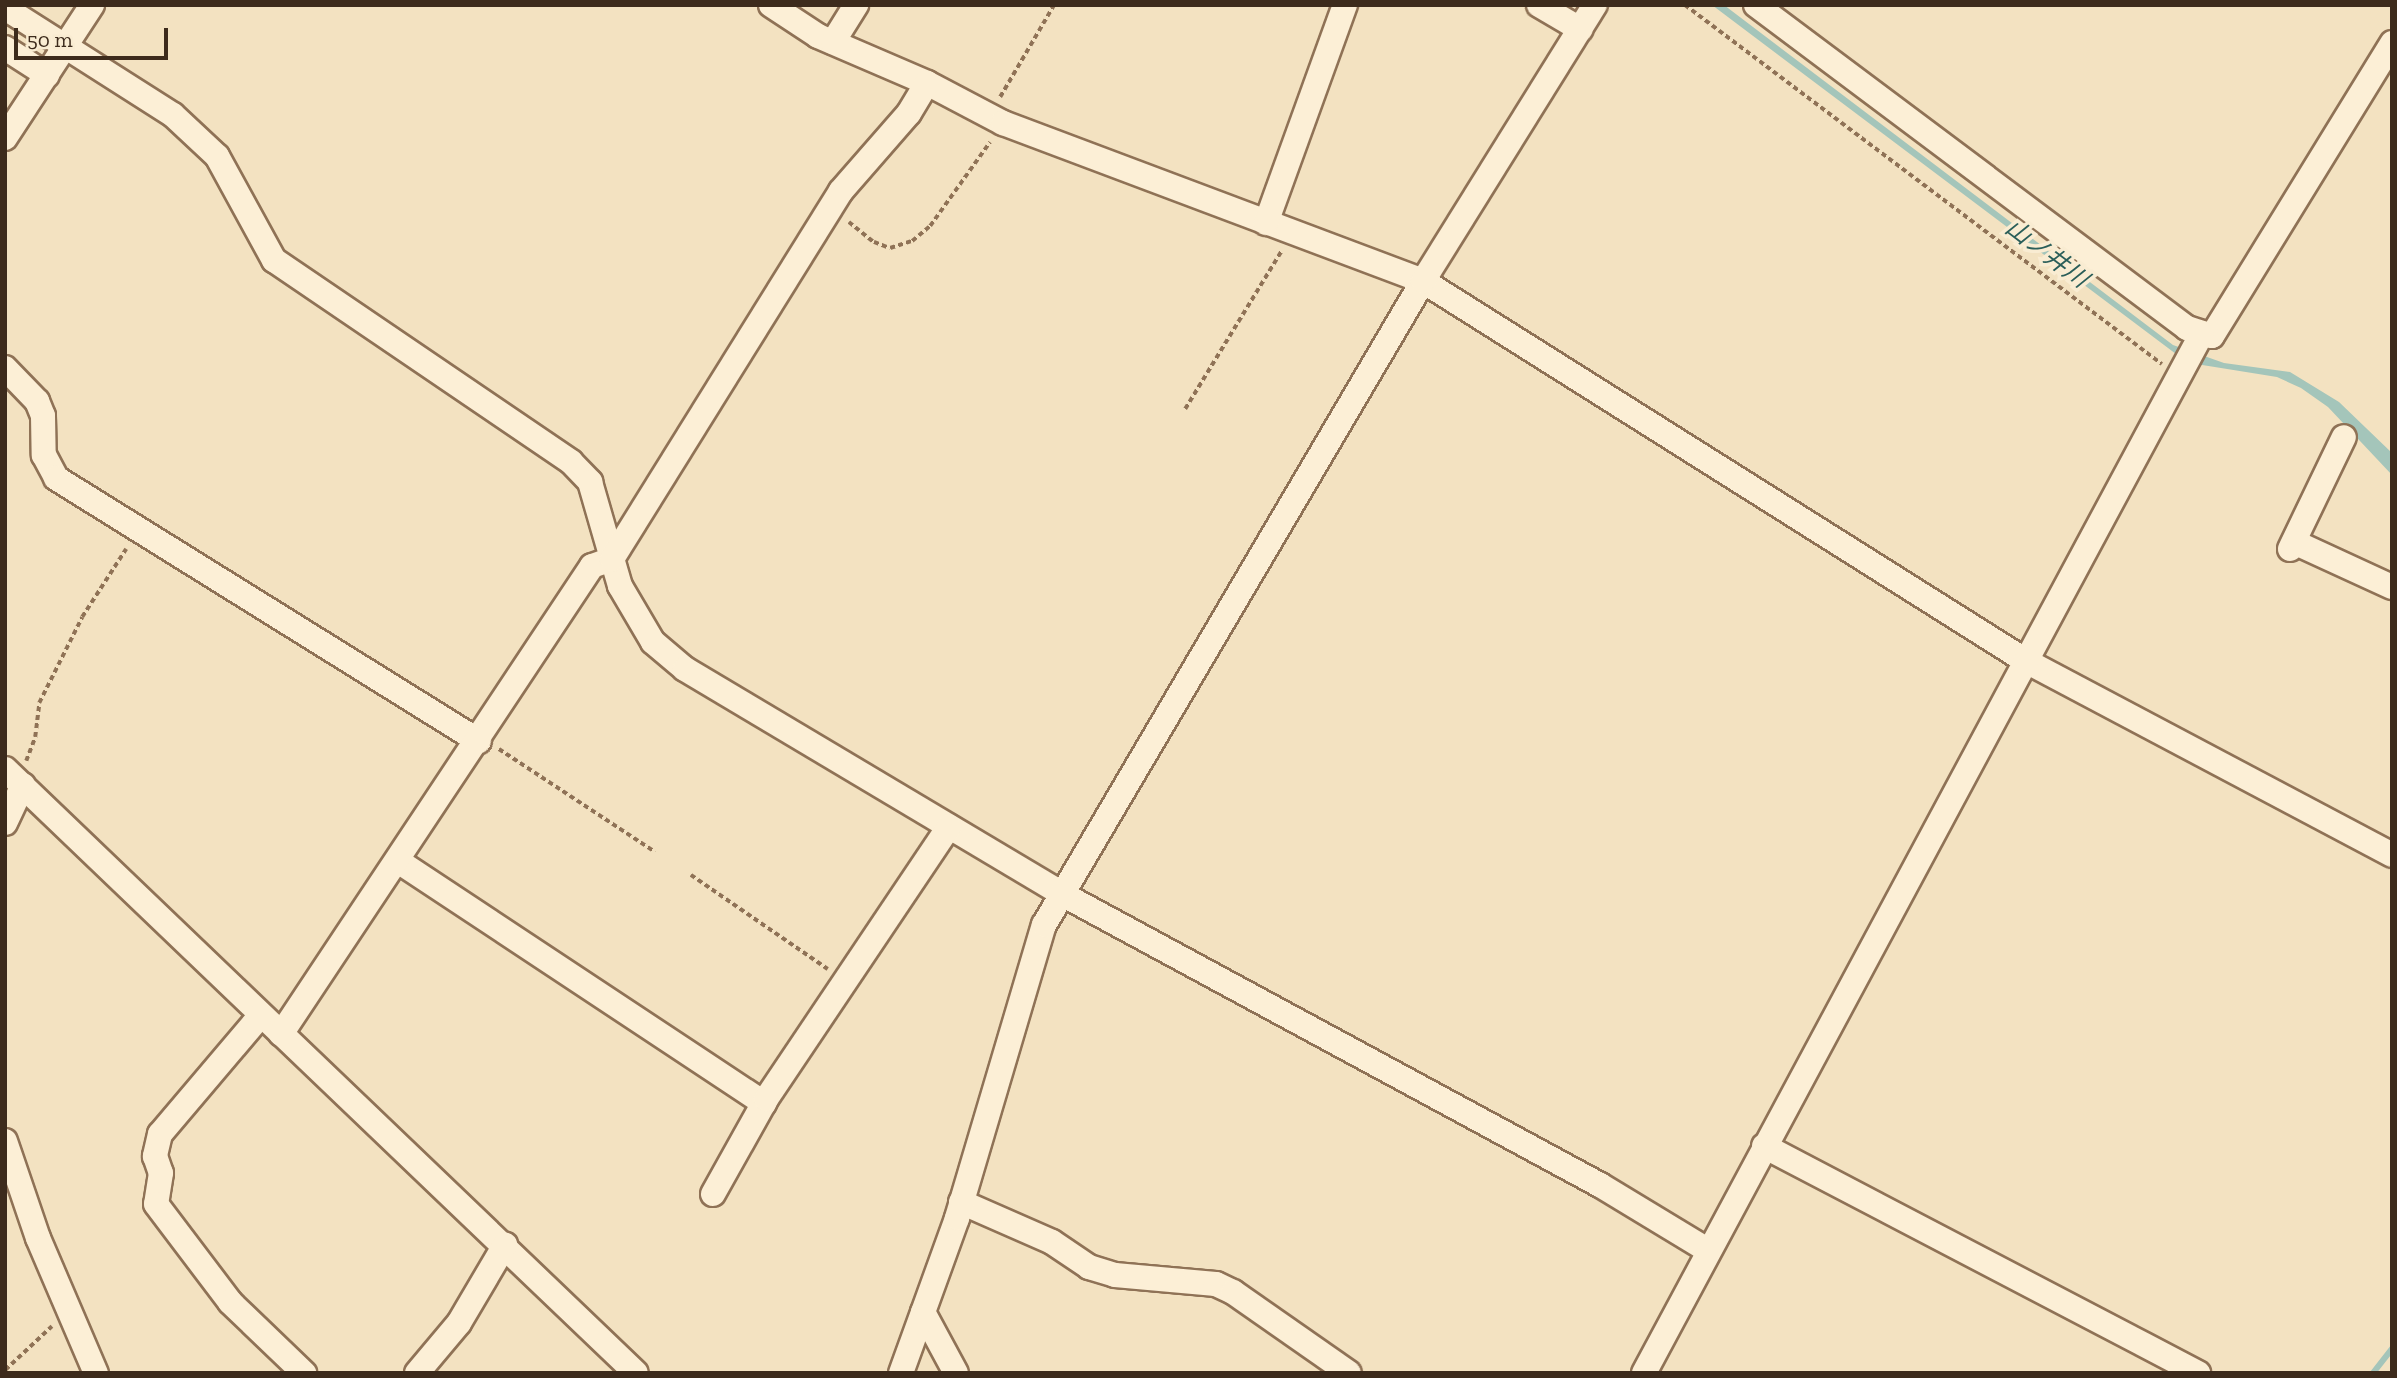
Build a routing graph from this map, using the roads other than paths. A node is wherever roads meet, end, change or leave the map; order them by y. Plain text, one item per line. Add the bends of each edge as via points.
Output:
1 (92, 5) edge
2 (771, 5) edge
3 (856, 5) edge
4 (1345, 5) edge
5 (1539, 5) edge
6 (1595, 5) edge
7 (1756, 5) edge
8 (5, 8) edge
9 (1580, 29) junction
10 (833, 42) junction
11 (2392, 43) edge
12 (65, 47) junction
13 (5, 48) edge
14 (47, 75) junction
15 (927, 83) junction
16 (5, 138) edge
17 (1266, 223) junction
18 (1423, 281) junction
19 (2202, 333) junction
20 (5, 368) edge
21 (2344, 437) dead end
22 (612, 559) junction
23 (2392, 587) edge
24 (2026, 661) junction
25 (480, 739) junction
26 (15, 778) edge
27 (5, 823) edge
28 (949, 827) junction
29 (2392, 855) edge
30 (398, 861) junction
31 (1062, 894) junction
32 (261, 1015) junction
33 (281, 1034) junction
34 (764, 1103) junction
35 (5, 1141) edge
36 (1763, 1146) junction
37 (713, 1194) dead end
38 (961, 1202) junction
39 (505, 1245) junction
40 (1709, 1251) junction
41 (923, 1312) junction
42 (96, 1373) edge
43 (304, 1373) edge
44 (417, 1373) edge
45 (636, 1373) edge
46 (901, 1373) edge
47 (956, 1373) edge
48 (1349, 1373) edge
49 (1644, 1373) edge
50 (2198, 1373) edge

1 - 12 street
2 - 10 street
3 - 10 street
4 - 17 street
5 - 9 street
6 - 9 street
7 - 19 street via 2187,328
8 - 12 street
9 - 18 street
10 - 15 street
11 - 19 street via 2212,336
12 - 14 street
12 - 22 street via 173,116 217,156 274,260 570,461 590,482
13 - 14 street
14 - 16 street
15 - 17 street via 996,119
15 - 22 street via 909,113 831,208
17 - 18 street
18 - 24 street
18 - 31 street
19 - 24 street
20 - 25 street via 37,401 47,467 57,478
21 - 23 street via 2292,545
22 - 25 street via 592,566
22 - 28 street via 620,586 653,642 685,669
24 - 29 street
24 - 36 street
25 - 30 street
26 - 27 street
26 - 32 street
28 - 31 street
28 - 34 street
30 - 33 street
30 - 34 street
31 - 38 street via 1044,925
31 - 40 street via 1600,1185
32 - 33 street
32 - 43 street via 160,1134 155,1156 161,1173 156,1204 230,1302
33 - 39 street
34 - 37 street
35 - 42 street
36 - 40 street
36 - 50 street
38 - 41 street
38 - 48 street via 1052,1242 1089,1267 1115,1275 1216,1284
39 - 44 street via 458,1323
39 - 45 street
40 - 49 street
41 - 46 street
41 - 47 street

